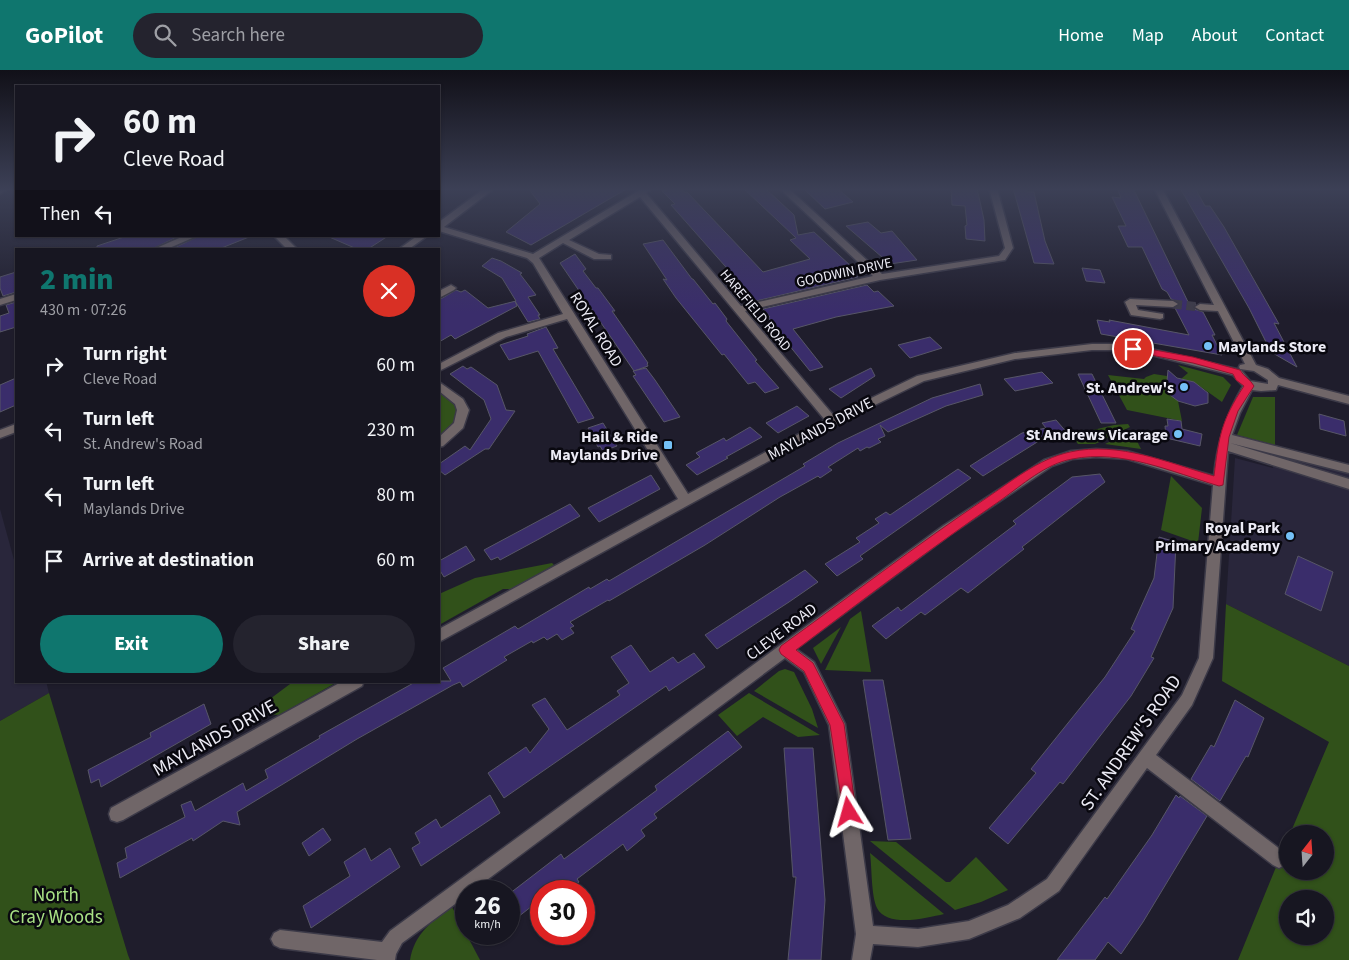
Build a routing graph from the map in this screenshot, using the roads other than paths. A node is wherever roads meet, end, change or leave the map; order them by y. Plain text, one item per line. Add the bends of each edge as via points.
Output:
1 (447, 230) edge
2 (580, 230) edge
3 (675, 230) edge
4 (828, 230) edge
5 (1004, 230) edge
6 (1180, 230) edge
7 (189, 237) edge
8 (279, 237) edge
9 (421, 237) edge
10 (562, 240) junction
11 (161, 248) edge
12 (291, 248) edge
13 (405, 248) edge
14 (534, 257) junction
15 (608, 257) dead end
16 (880, 277) junction
17 (451, 288) dead end
18 (440, 294) edge
19 (15, 297) edge
20 (0, 302) edge
21 (1173, 304) tunnel mouth
22 (1200, 306) tunnel mouth
23 (1221, 308) junction
24 (738, 310) junction
25 (569, 315) junction
26 (1160, 316) dead end
27 (440, 367) edge
28 (1252, 367) junction
29 (1237, 372) junction
30 (1275, 380) junction
31 (1249, 386) junction
32 (440, 387) edge
33 (1349, 400) edge
34 (832, 421) junction
35 (15, 428) edge
36 (0, 434) edge
37 (1224, 441) junction
38 (440, 442) edge
39 (1349, 468) edge
40 (1219, 482) junction
41 (1349, 484) edge
42 (686, 501) junction
43 (440, 635) edge
44 (786, 650) junction
45 (353, 683) edge
46 (1146, 757) junction
47 (117, 814) dead end
48 (1279, 859) dead end
49 (865, 934) junction
50 (280, 939) dead end
51 (390, 950) edge
52 (861, 960) edge

1 - 14 street
2 - 10 street
3 - 24 street, HAREFIELD ROAD
4 - 16 street
5 - 16 street, GOODWIN DRIVE via 1009,248 1002,258
6 - 23 street
7 - 11 street
8 - 12 street
9 - 13 street
10 - 14 street
10 - 15 street via 597,257
14 - 25 street, ROYAL ROAD
16 - 24 street, GOODWIN DRIVE
17 - 18 street
19 - 20 street
21 - 26 street via 1130,302 1134,313
22 - 23 street
23 - 28 street
24 - 34 street, HAREFIELD ROAD
25 - 27 street via 502,335
25 - 42 street, ROYAL ROAD
28 - 29 street via 1242,367
28 - 30 street via 1266,372
29 - 31 street
29 - 34 street, MAYLANDS DRIVE via 1193,360 1124,348 1068,348 1015,356 921,378
30 - 31 street via 1272,387
30 - 33 street
31 - 37 street, ST. ANDREW'S ROAD via 1233,411
32 - 38 street via 459,402 463,410 459,425
34 - 42 street, MAYLANDS DRIVE
35 - 36 street
37 - 39 street
37 - 40 street, ST. ANDREW'S ROAD
37 - 41 street
40 - 44 street, CLEVE ROAD via 1127,454 1079,454 1048,463 948,530
40 - 46 street, ST. ANDREW'S ROAD via 1206,658 1187,700
42 - 43 street, MAYLANDS DRIVE
44 - 49 street via 809,667 837,724
44 - 51 street, CLEVE ROAD
45 - 47 street, MAYLANDS DRIVE
46 - 48 street
46 - 49 street, ST. ANDREW'S ROAD via 1053,885 1014,912 969,930 918,938
49 - 52 street
50 - 51 street

